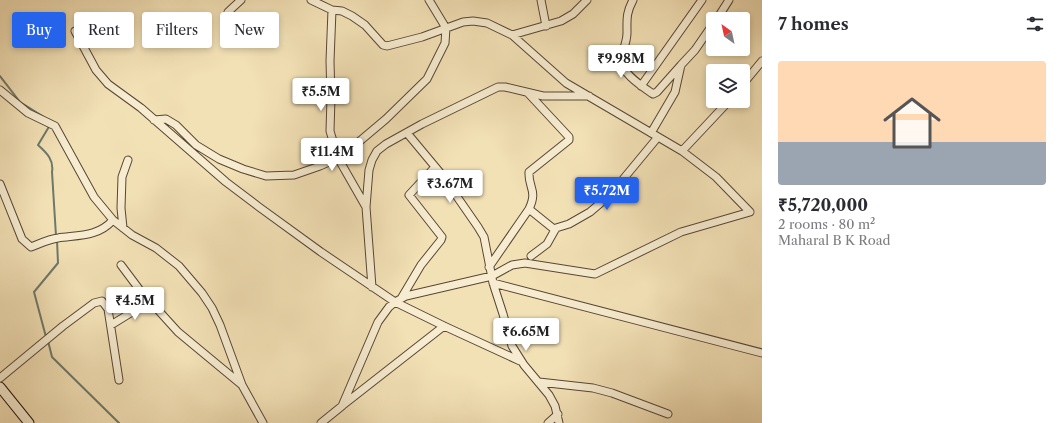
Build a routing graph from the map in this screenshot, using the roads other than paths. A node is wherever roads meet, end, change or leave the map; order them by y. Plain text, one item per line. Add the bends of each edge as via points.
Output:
1 (241, 0) edge
2 (311, 0) edge
3 (429, 0) edge
4 (541, 0) edge
5 (587, 0) edge
6 (633, 0) edge
7 (702, 0) edge
8 (728, 0) edge
9 (332, 10) junction
10 (228, 12) dead end
11 (721, 12) edge
12 (546, 26) junction
13 (446, 28) junction
14 (706, 34) edge
15 (512, 35) junction
16 (84, 48) edge
17 (762, 61) edge
18 (681, 65) junction
19 (750, 76) edge
20 (641, 86) junction
21 (0, 90) edge
22 (528, 93) junction
23 (589, 96) junction
24 (722, 108) edge
25 (154, 120) junction
26 (407, 133) junction
27 (651, 133) junction
28 (658, 137) junction
29 (682, 151) junction
30 (338, 158) junction
31 (128, 160) dead end
32 (435, 167) junction
33 (0, 184) edge
34 (366, 207) junction
35 (529, 209) junction
36 (113, 220) junction
37 (123, 228) junction
38 (555, 230) junction
39 (531, 256) dead end
40 (121, 265) dead end
41 (489, 267) junction
42 (492, 279) junction
43 (372, 287) junction
44 (402, 297) junction
45 (150, 301) junction
46 (395, 302) junction
47 (111, 324) junction
48 (444, 326) junction
49 (762, 353) edge
50 (520, 360) junction
51 (0, 378) edge
52 (119, 380) dead end
53 (539, 382) junction
54 (242, 385) junction
55 (0, 387) edge
56 (342, 406) junction
57 (558, 414) junction
58 (668, 414) dead end
59 (29, 423) edge
60 (263, 423) edge
61 (322, 423) edge
62 (548, 423) edge
63 (559, 423) edge

1 - 10 street
2 - 9 street
3 - 13 street
4 - 12 street
5 - 12 street via 573,14
6 - 20 street via 627,16 626,39 621,59 624,69
7 - 20 street
8 - 11 street
9 - 13 street via 342,12 365,24 383,45 387,46
9 - 30 street via 330,132
12 - 15 street
13 - 15 street via 473,21 487,23
13 - 30 street via 445,43 426,79 386,119
14 - 18 street
15 - 23 street via 566,83
16 - 25 street via 96,70 108,84
17 - 19 street
18 - 20 street via 655,93
18 - 27 street via 675,92
21 - 36 street via 28,113 55,126 94,197
22 - 23 street via 554,97
22 - 26 street via 505,87 493,89
22 - 35 street via 570,138 528,172 534,191
23 - 27 street
24 - 29 street
25 - 30 street via 166,119 176,125 196,145 219,159 266,176 294,175
25 - 43 street via 226,182
26 - 32 street
26 - 34 street via 386,144 377,151 372,160
27 - 28 street
28 - 29 street
28 - 38 street via 625,179 599,206
29 - 42 street via 716,177 750,212 681,232 595,274 525,263 512,265
30 - 34 street
31 - 37 street via 122,177
32 - 41 street via 484,238
32 - 44 street via 409,195 442,237
33 - 36 street via 22,239 31,247 58,238 79,237 106,228
34 - 43 street
35 - 38 street
35 - 41 street
36 - 37 street
37 - 54 street via 179,266 202,292 220,325
38 - 39 street via 547,244
40 - 45 street
41 - 42 street
42 - 44 street
42 - 49 street
42 - 50 street via 512,346
43 - 46 street
44 - 46 street
45 - 47 street
45 - 54 street via 178,332
46 - 48 street
46 - 56 street via 378,322
47 - 51 street via 108,310 102,301 94,304
47 - 52 street
48 - 50 street
48 - 56 street
50 - 53 street
53 - 57 street
53 - 58 street via 593,388
54 - 60 street
55 - 59 street
56 - 61 street
57 - 62 street
57 - 63 street

